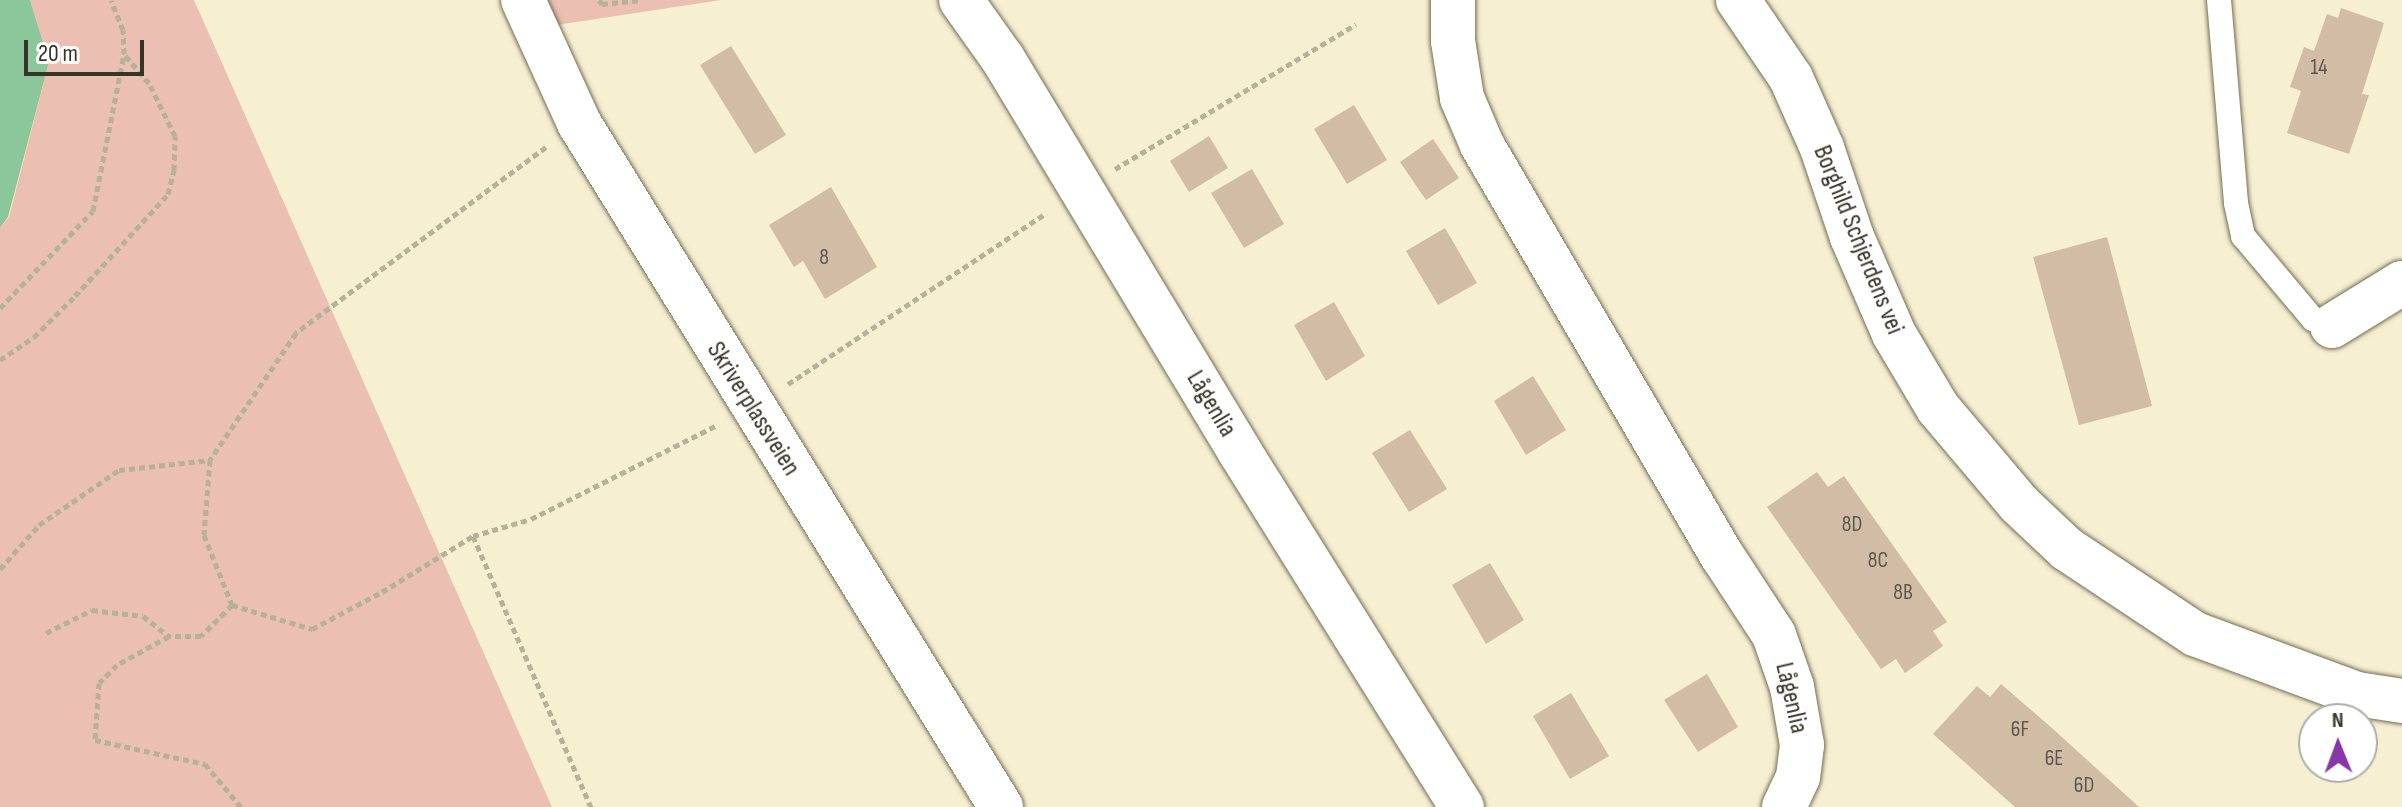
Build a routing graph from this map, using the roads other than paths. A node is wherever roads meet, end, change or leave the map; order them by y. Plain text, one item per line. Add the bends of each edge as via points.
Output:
1 (523, 0) edge
2 (961, 0) edge
3 (1453, 0) edge
4 (1738, 0) edge
5 (2219, 0) edge
6 (2402, 283) edge
7 (2332, 326) joint
8 (2402, 701) edge
9 (1001, 807) edge
10 (1462, 807) edge
11 (1784, 807) edge

1 - 9 street, Skriverplassveien via 579,123
2 - 10 street, Lågenlia via 1003,59
3 - 11 street, Lågenlia via 1462,98 1482,145 1774,635 1792,687 1802,745 1798,777
4 - 8 street, Borghild Schjerdens vei via 1791,78 1894,334 1938,408 2019,504 2067,549 2195,634 2357,694
5 - 7 lane via 2234,188 2243,236 2313,319
6 - 7 street

